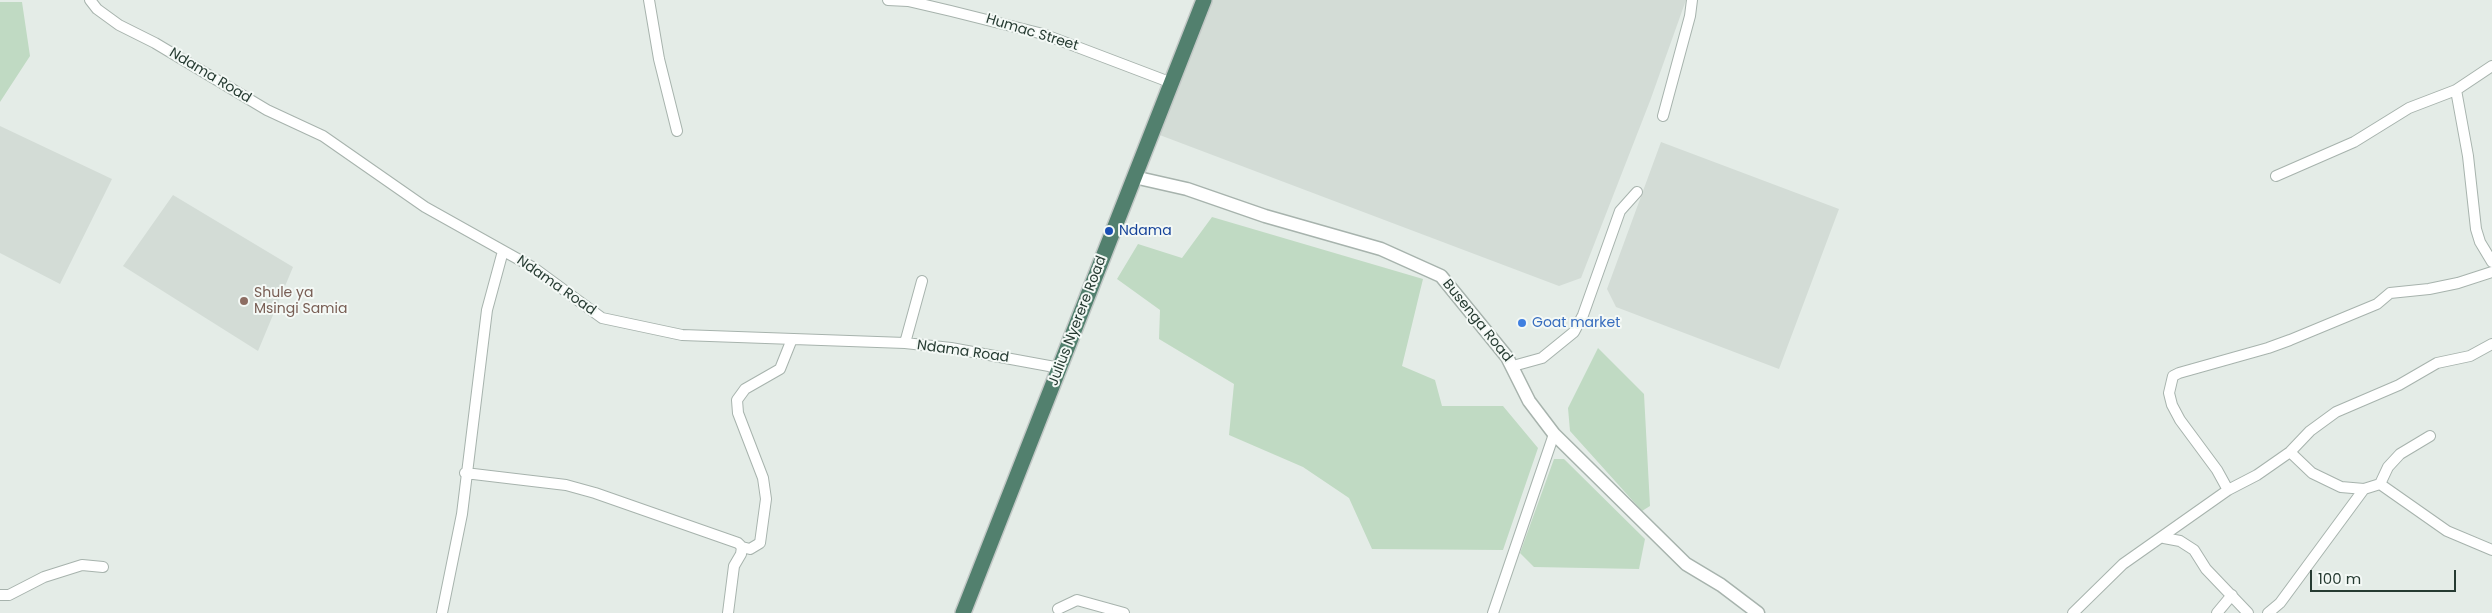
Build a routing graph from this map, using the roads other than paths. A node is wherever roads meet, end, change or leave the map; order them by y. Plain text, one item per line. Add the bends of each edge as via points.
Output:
1 (90, 0) edge
2 (649, 0) edge
3 (888, 0) edge
4 (1204, 0) edge
5 (1692, 0) edge
6 (2492, 66) edge
7 (1172, 83) junction
8 (2456, 90) junction
9 (1663, 116) dead end
10 (677, 131) dead end
11 (2276, 176) dead end
12 (1134, 177) junction
13 (1637, 192) dead end
14 (503, 251) junction
15 (2492, 262) edge
16 (2492, 272) edge
17 (922, 281) dead end
18 (792, 339) junction
19 (905, 343) junction
20 (2492, 344) edge
21 (1513, 366) junction
22 (1060, 368) junction
23 (1554, 434) junction
24 (2430, 436) dead end
25 (2290, 452) junction
26 (465, 473) junction
27 (2380, 484) junction
28 (2228, 490) junction
29 (2364, 490) junction
30 (2164, 538) junction
31 (742, 547) junction
32 (2492, 550) edge
33 (103, 567) dead end
34 (2232, 594) junction
35 (0, 595) edge
36 (1058, 609) dead end
37 (442, 613) edge
38 (728, 613) edge
39 (963, 613) edge
40 (1124, 613) edge
41 (1493, 613) edge
42 (1758, 613) edge
43 (2074, 613) edge
44 (2217, 613) edge
45 (2248, 613) edge
46 (2268, 613) edge

1 - 14 street, Ndama Road via 119,25 267,110 323,136 426,207
2 - 10 street via 659,59
3 - 7 street, Humac Street via 908,1 1009,24
4 - 7 highway, Julius Nyerere Road
5 - 9 street
6 - 8 street
7 - 12 highway, Julius Nyerere Road
8 - 11 street via 2409,108 2354,142
8 - 15 street via 2476,229
12 - 21 street, Busenga Road via 1187,189 1265,216 1381,249 1441,276
12 - 22 highway, Julius Nyerere Road
13 - 21 street via 1620,211 1574,332 1542,358
14 - 18 street, Ndama Road via 534,268 586,308 611,321 708,338
14 - 26 street via 487,310
16 - 28 street via 2458,283 2386,294 2377,304 2283,343 2178,372 2169,393 2172,405
17 - 19 street
18 - 19 street, Ndama Road
18 - 31 street via 780,368 745,389 737,400 738,413 763,478 766,499 760,543 750,549
19 - 22 street, Ndama Road
20 - 25 street via 2470,356 2438,363 2399,385 2336,412 2310,431
21 - 23 street, Busenga Road via 1529,401
22 - 39 highway, Julius Nyerere Road
23 - 41 street
23 - 42 street, Busenga Road via 1686,564
24 - 27 street via 2400,454 2388,467
25 - 28 street
25 - 29 street via 2324,480 2341,487
26 - 31 street via 595,492
26 - 37 street via 462,514
27 - 29 street
27 - 32 street via 2447,531
28 - 30 street
29 - 46 street via 2280,603
30 - 34 street via 2180,541 2194,550 2206,569
30 - 43 street via 2123,564
31 - 38 street via 734,566
33 - 35 street via 82,565 44,577 10,595
34 - 44 street
34 - 45 street
36 - 40 street via 1077,600

